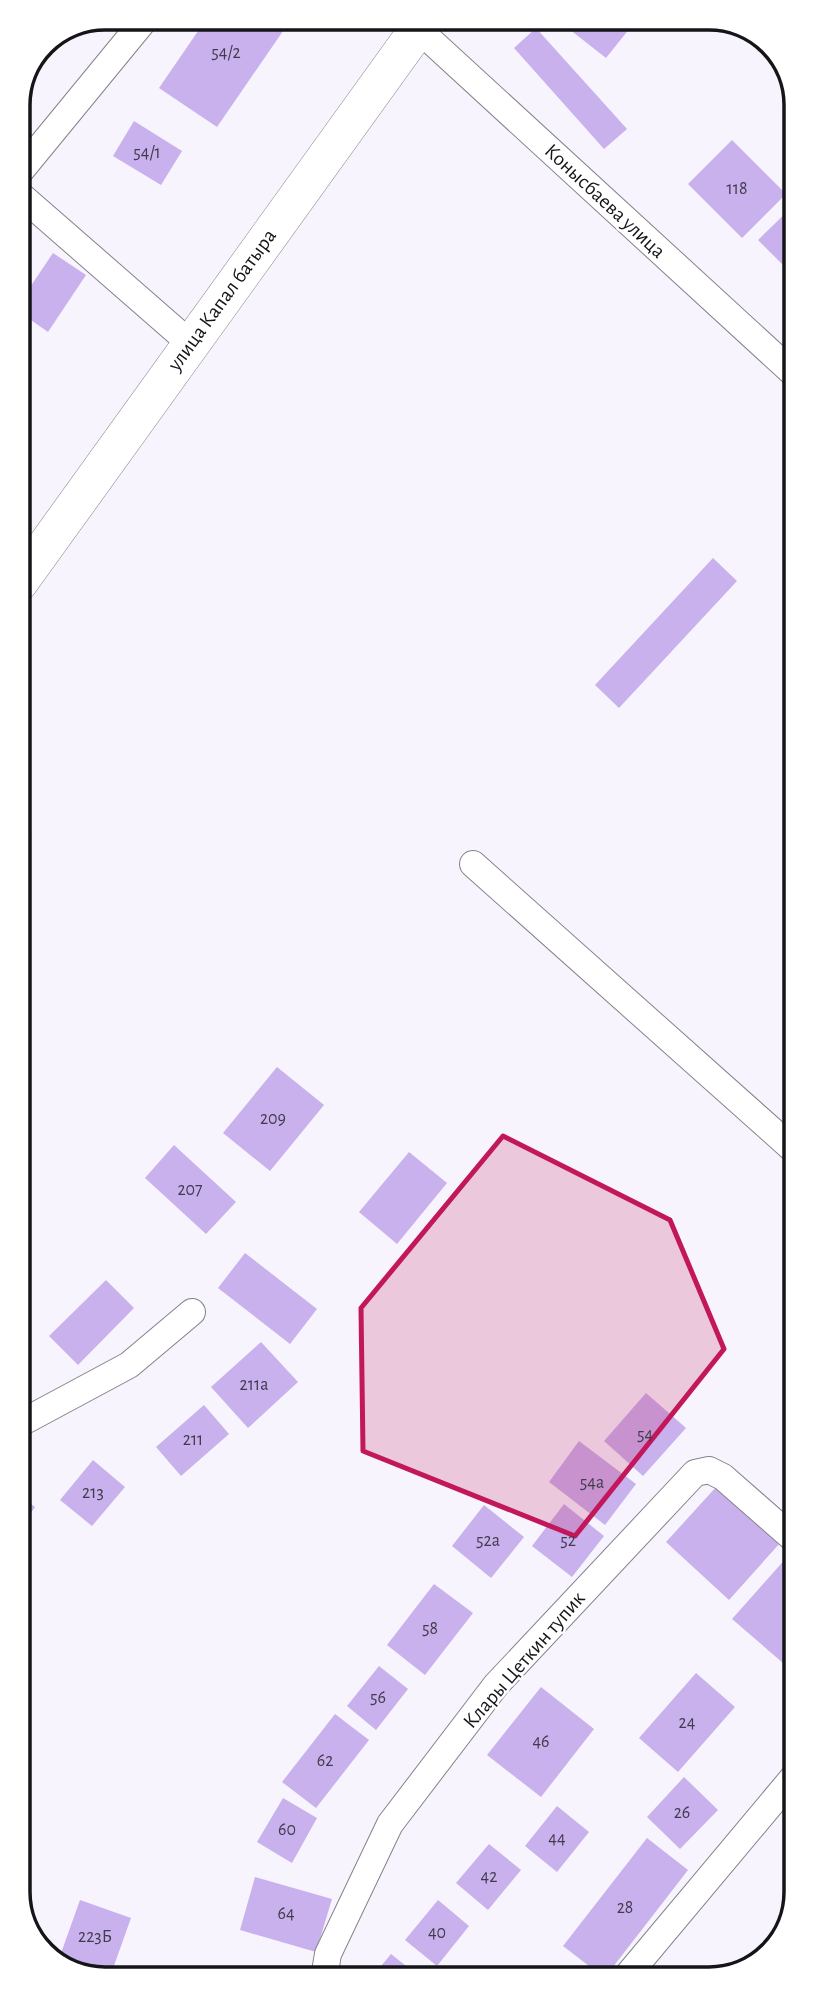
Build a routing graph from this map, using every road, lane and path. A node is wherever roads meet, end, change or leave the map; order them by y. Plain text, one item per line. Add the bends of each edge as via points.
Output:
1 (136, 30) edge
2 (417, 30) edge
3 (429, 30) edge
4 (30, 159) edge
5 (30, 203) edge
6 (191, 344) junction
7 (784, 365) edge
8 (30, 568) edge
9 (473, 864) dead end
10 (784, 1142) edge
11 (192, 1312) dead end
12 (30, 1418) edge
13 (784, 1530) edge
14 (784, 1788) edge
15 (326, 1967) edge
16 (635, 1967) edge

1 - 4 street
2 - 6 main road, улица Капал батыра
3 - 7 street, Конысбаева улица
5 - 6 street
6 - 8 main road, улица Капал батыра
9 - 10 street
11 - 12 street via 129,1365
13 - 15 street, Клары Цеткин тупик via 723,1477 709,1470 695,1473 496,1685 390,1824
14 - 16 street

